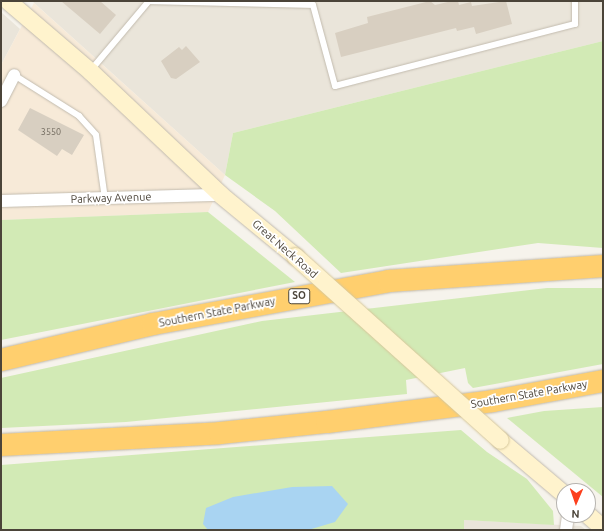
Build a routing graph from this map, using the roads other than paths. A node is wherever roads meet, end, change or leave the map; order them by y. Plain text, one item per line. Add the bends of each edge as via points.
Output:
1 (8, 1) edge
2 (575, 1) edge
3 (90, 71) junction
4 (14, 75) joint
5 (1, 101) edge
6 (221, 195) junction
7 (105, 198) junction
8 (1, 201) edge
9 (603, 266) edge
10 (1, 360) edge
11 (603, 381) edge
12 (552, 391) junction
13 (603, 392) edge
14 (1, 445) edge
15 (556, 487) edge

1 - 3 main road, Great Neck Road
2 - 3 lane via 575,24 335,86 313,5 149,1
3 - 6 main road, Great Neck Road
4 - 5 street
4 - 7 lane via 79,116 96,135
6 - 7 street, Parkway Avenue
6 - 15 main road, Great Neck Road, bridge via 282,244 406,359
7 - 8 street, Parkway Avenue
9 - 10 highway, Southern State Parkway / SO via 389,281 160,323
11 - 12 highway, Southern State Parkway
12 - 13 highway
12 - 14 highway, Southern State Parkway via 327,422 220,433

